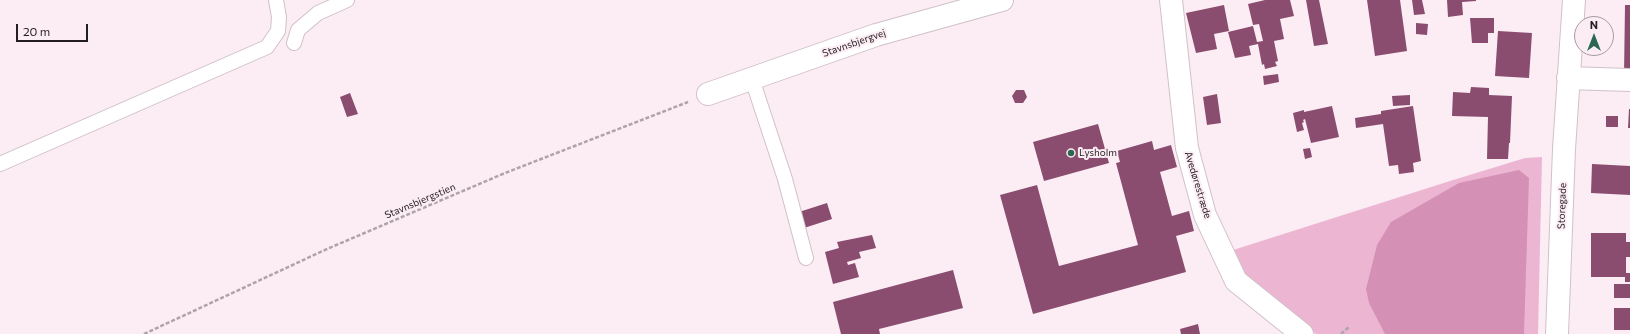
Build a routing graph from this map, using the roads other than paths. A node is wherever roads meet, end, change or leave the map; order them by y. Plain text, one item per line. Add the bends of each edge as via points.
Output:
1 (276, 0) edge
2 (347, 0) edge
3 (1002, 0) edge
4 (1171, 0) edge
5 (1574, 0) edge
6 (294, 42) dead end
7 (1568, 78) junction
8 (752, 79) junction
9 (1630, 80) edge
10 (708, 94) road end
11 (0, 164) edge
12 (806, 258) dead end
13 (1302, 334) edge
14 (1558, 334) edge

1 - 11 lane via 278,31 267,47
2 - 6 lane via 318,13 298,30
3 - 8 street, Stavnsbjergvej via 876,35
4 - 13 street, Avedørestræde via 1187,148 1205,215 1236,281
5 - 7 street, Storegade
7 - 9 street
7 - 14 street, Storegade
8 - 10 street, Stavnsbjergvej
8 - 12 lane via 785,179

